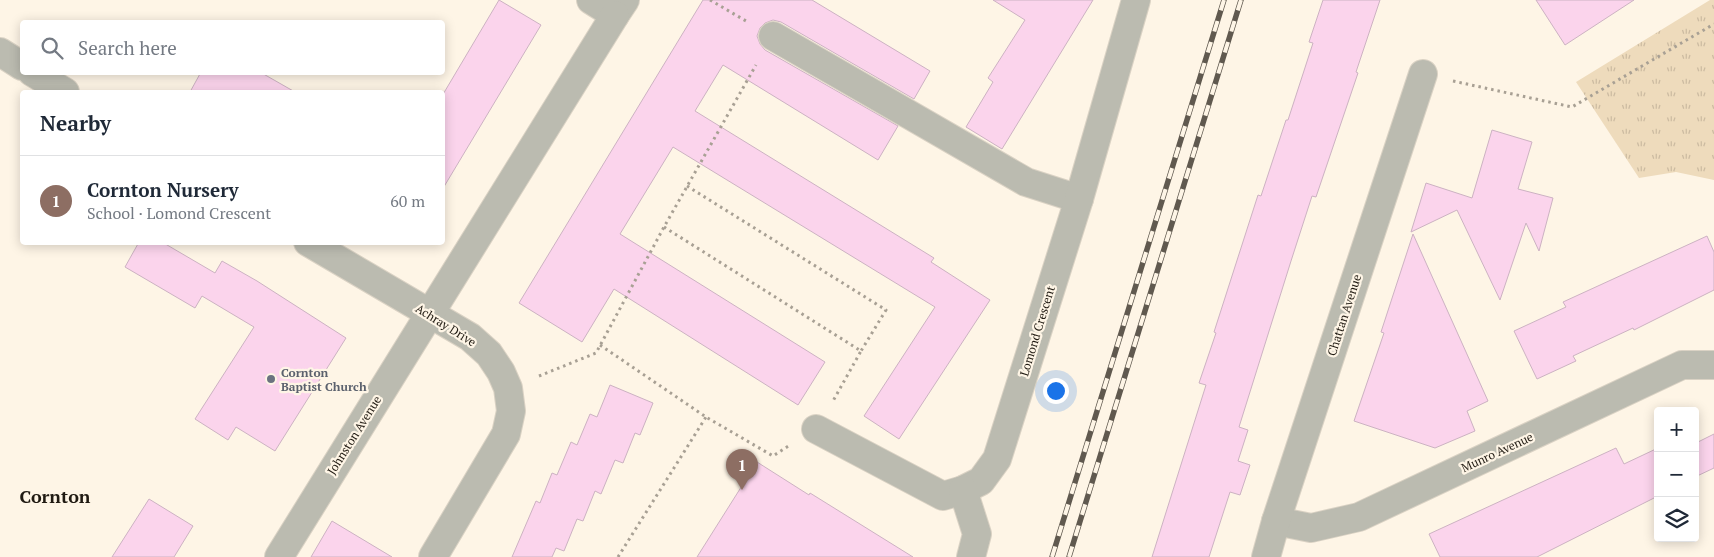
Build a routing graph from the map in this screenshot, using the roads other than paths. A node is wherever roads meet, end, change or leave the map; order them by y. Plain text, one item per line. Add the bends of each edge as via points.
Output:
1 (591, 0) edge
2 (1136, 0) edge
3 (620, 8) edge
4 (773, 36) road end
5 (0, 52) edge
6 (20, 65) edge
7 (1423, 74) road end
8 (37, 75) edge
9 (62, 90) edge
10 (1079, 199) junction
11 (313, 245) edge
12 (430, 313) junction
13 (1714, 366) edge
14 (816, 429) road end
15 (963, 490) junction
16 (1276, 521) junction
17 (279, 557) edge
18 (433, 557) edge
19 (971, 557) edge
20 (1266, 557) edge

1 - 3 street
2 - 10 street, Lomond Crescent
3 - 12 street, Johnston Avenue
4 - 10 street via 1026,182
5 - 6 street
7 - 16 street, Chattan Avenue
8 - 9 street
10 - 15 street, Lomond Crescent via 997,459 981,481
11 - 12 street, Achray Drive
12 - 17 street, Johnston Avenue
12 - 18 street, Achray Drive via 470,337 489,354 508,388 511,411 506,434
13 - 16 street, Munro Avenue via 1682,365 1359,517 1311,528
14 - 15 street, Lomond Crescent via 943,496
15 - 19 street via 977,534
16 - 20 street, Chattan Avenue

